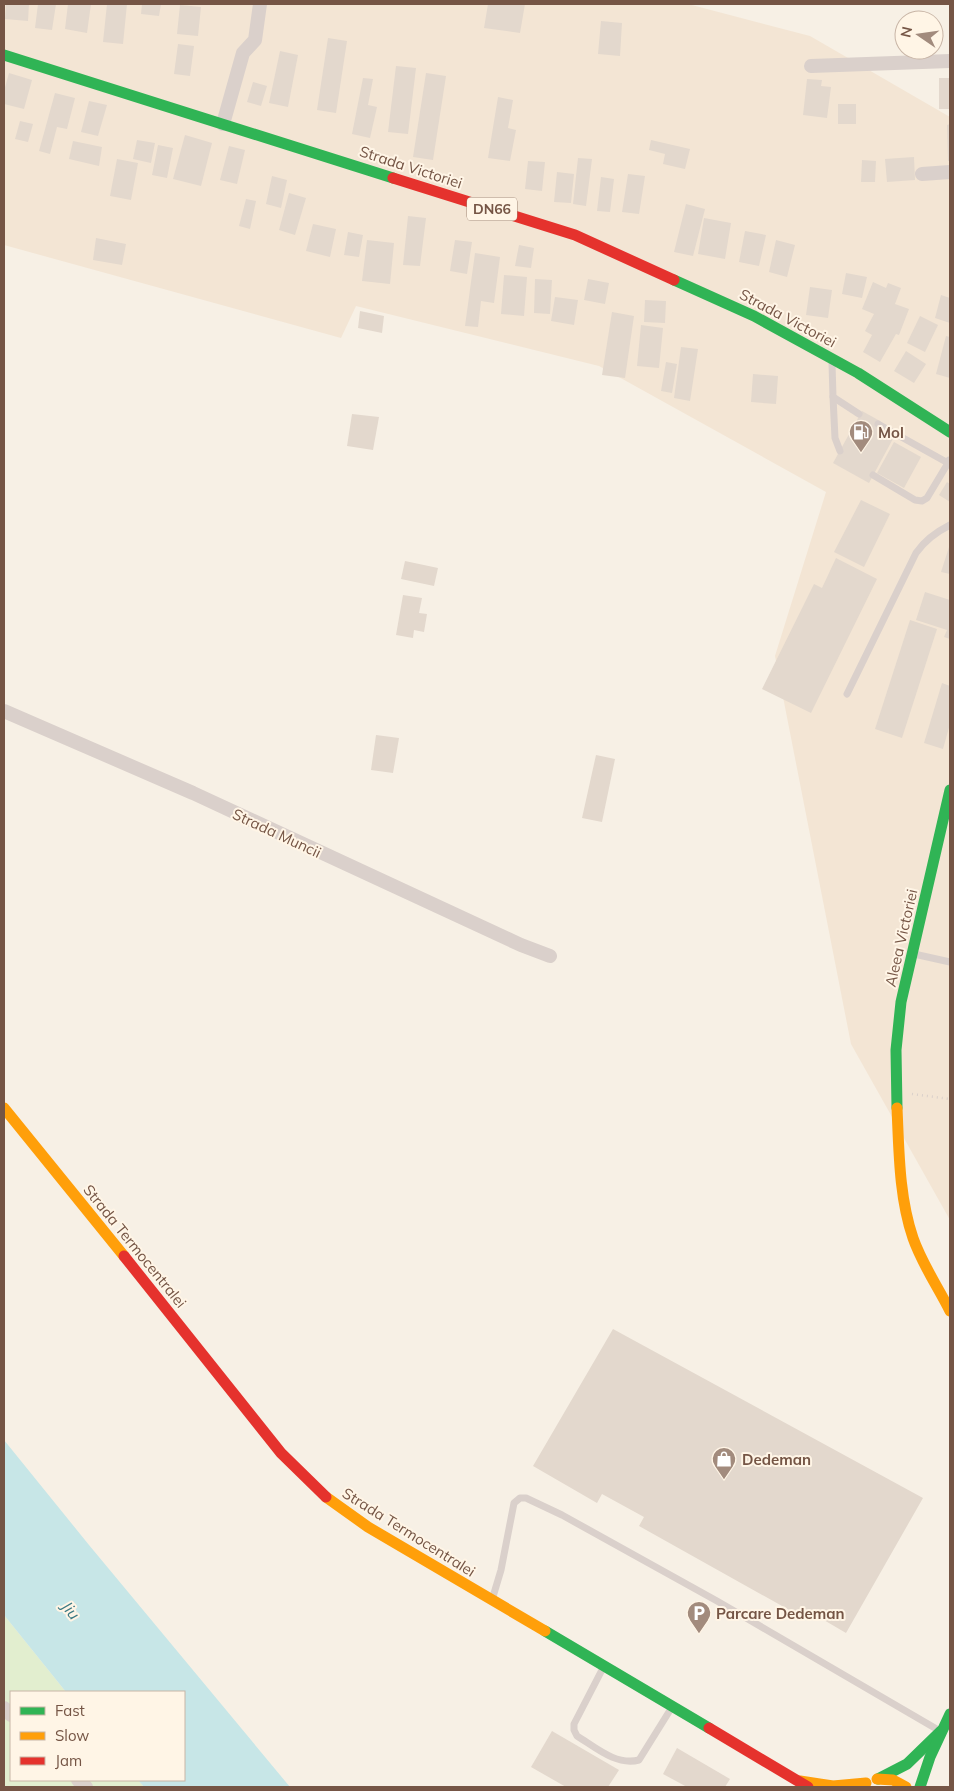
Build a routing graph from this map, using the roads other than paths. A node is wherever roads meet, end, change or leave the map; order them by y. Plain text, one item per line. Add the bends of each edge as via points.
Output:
1 (260, 4) edge
2 (4, 54) edge
3 (950, 60) edge
4 (811, 66) dead end
5 (224, 124) junction
6 (950, 172) edge
7 (922, 174) dead end
8 (832, 358) junction
9 (833, 397) junction
10 (859, 414) dead end
11 (878, 424) dead end
12 (950, 432) edge
13 (840, 451) dead end
14 (949, 461) edge
15 (873, 475) dead end
16 (950, 525) edge
17 (847, 694) dead end
18 (4, 711) edge
19 (950, 790) edge
20 (912, 954) junction
21 (550, 956) dead end
22 (950, 961) edge
23 (4, 1108) edge
24 (950, 1311) edge
25 (492, 1600) junction
26 (604, 1666) junction
27 (672, 1707) junction
28 (950, 1714) edge
29 (941, 1731) junction
30 (878, 1778) junction
31 (804, 1784) edge
32 (863, 1785) edge
33 (906, 1787) edge
34 (920, 1787) edge

1 - 5 street via 255,40 243,53
2 - 5 street, Strada Victoriei / DN66
3 - 4 street
5 - 8 street, Strada Victoriei / DN66 via 574,235 754,316
6 - 7 street
8 - 9 lane
8 - 12 street, Strada Victoriei / DN66
9 - 10 lane
9 - 13 lane via 835,438
11 - 14 lane
14 - 15 lane via 922,501
16 - 17 lane via 924,542 916,554
18 - 21 street, Strada Muncii
19 - 20 street, Aleea Victoriei
20 - 22 lane
20 - 24 street, Aleea Victoriei via 898,1021 895,1061 901,1175 908,1222
23 - 25 street, Strada Termocentralei via 281,1453 308,1482 368,1527
25 - 26 street, Strada Termocentralei
25 - 29 lane via 514,1503 526,1498 717,1601
26 - 27 street, Strada Termocentralei
26 - 27 lane via 574,1724 574,1730 577,1736 618,1761 639,1760
27 - 31 street, Strada Termocentralei
28 - 29 street
29 - 30 street via 907,1764
29 - 34 street
30 - 32 street
30 - 33 street via 890,1779
31 - 32 street

